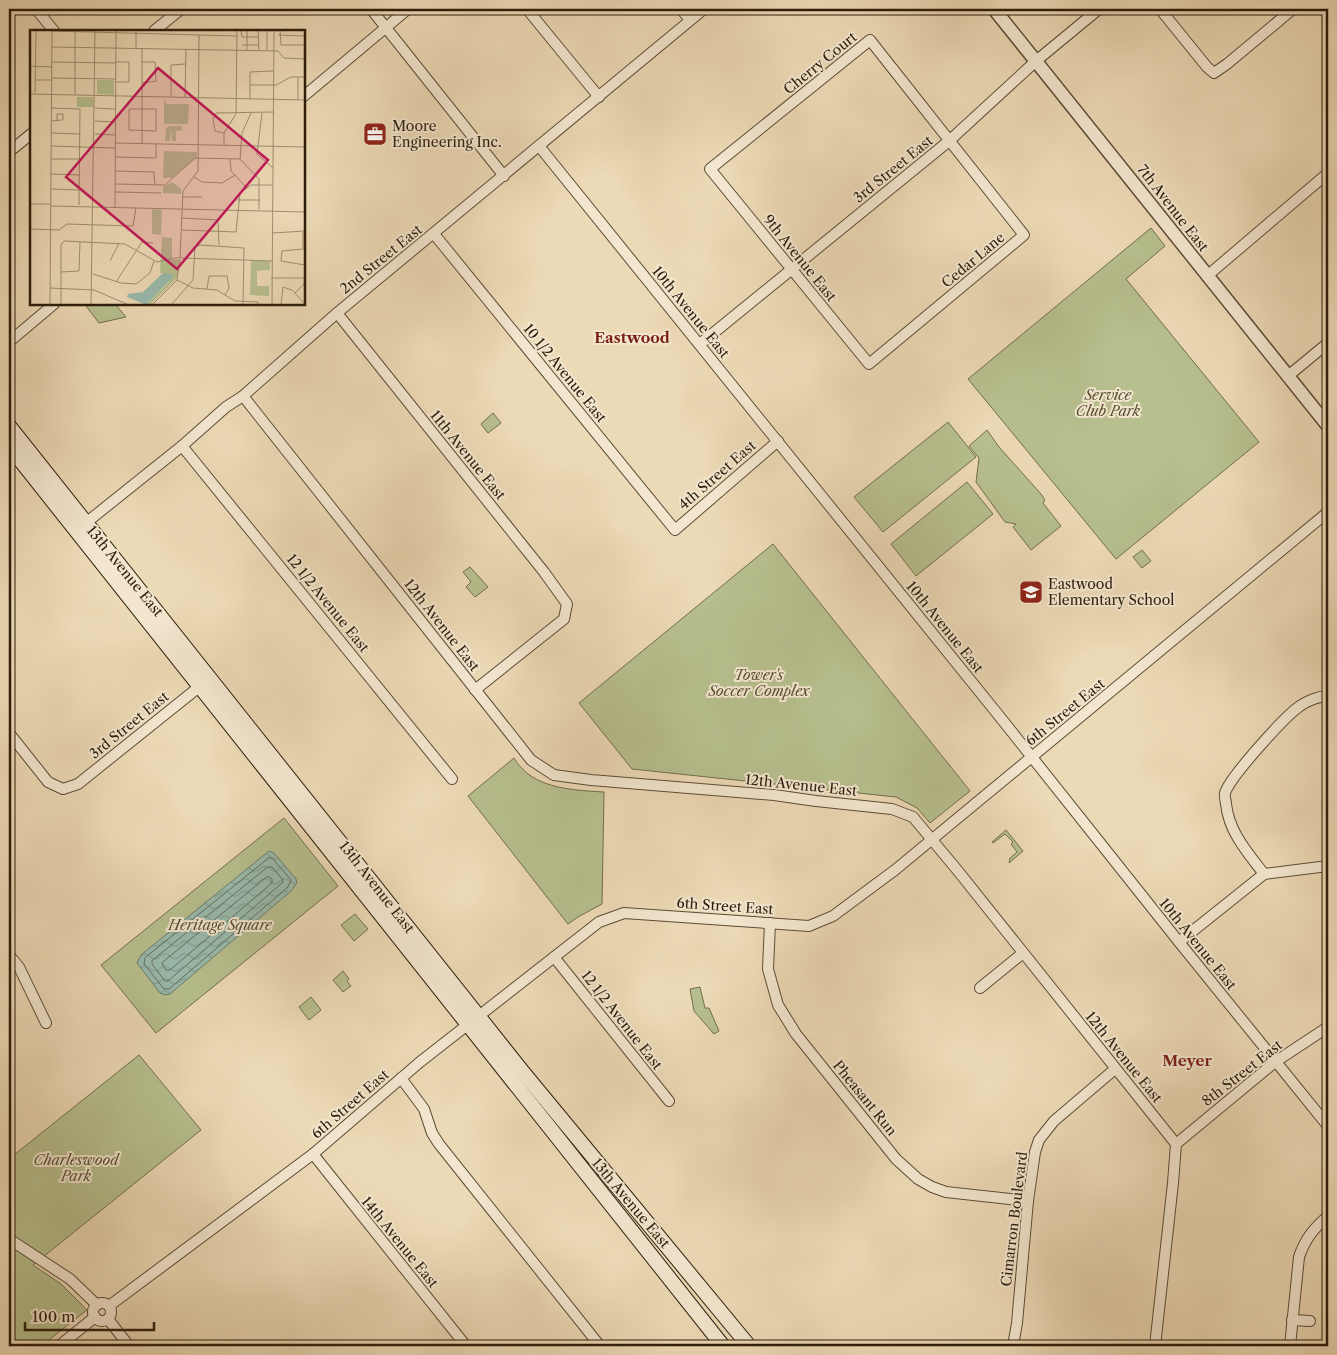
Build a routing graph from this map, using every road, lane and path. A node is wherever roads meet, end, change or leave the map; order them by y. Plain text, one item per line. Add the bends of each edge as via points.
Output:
1 (36, 9) edge
2 (181, 9) edge
3 (371, 9) edge
4 (408, 9) edge
5 (527, 9) edge
6 (681, 9) edge
7 (704, 9) edge
8 (994, 9) edge
9 (1099, 9) edge
10 (1160, 9) edge
11 (1293, 9) edge
12 (690, 20) junction
13 (386, 27) junction
14 (53, 30) edge
15 (155, 30) edge
16 (1036, 61) junction
17 (305, 95) edge
18 (598, 97) junction
19 (30, 135) edge
20 (949, 141) junction
21 (539, 146) junction
22 (9, 152) edge
23 (710, 169) joint
24 (1328, 173) edge
25 (504, 176) junction
26 (434, 234) junction
27 (791, 269) junction
28 (1207, 276) junction
29 (53, 305) edge
30 (338, 312) junction
31 (9, 342) edge
32 (1328, 343) edge
33 (700, 344) junction
34 (869, 364) joint
35 (1288, 376) junction
36 (243, 396) junction
37 (9, 426) edge
38 (1328, 426) edge
39 (778, 441) junction
40 (9, 446) edge
41 (182, 446) junction
42 (1328, 512) edge
43 (81, 526) junction
44 (675, 530) joint
45 (205, 682) junction
46 (475, 690) junction
47 (1328, 696) edge
48 (9, 733) edge
49 (1031, 758) junction
50 (452, 779) dead end
51 (932, 840) junction
52 (1328, 866) edge
53 (1264, 874) junction
54 (770, 924) junction
55 (1179, 942) junction
56 (1023, 953) junction
57 (9, 955) edge
58 (554, 956) junction
59 (980, 988) dead end
60 (473, 1020) junction
61 (46, 1023) dead end
62 (1328, 1027) edge
63 (1275, 1062) junction
64 (1116, 1069) junction
65 (401, 1078) junction
66 (669, 1101) dead end
67 (1328, 1126) edge
68 (1176, 1144) junction
69 (313, 1154) junction
70 (1028, 1201) junction
71 (1328, 1216) edge
72 (9, 1239) edge
73 (97, 1305) junction
74 (109, 1306) junction
75 (95, 1317) junction
76 (108, 1319) junction
77 (1292, 1320) junction
78 (1310, 1321) dead end
79 (59, 1346) edge
80 (129, 1346) edge
81 (466, 1346) edge
82 (600, 1346) edge
83 (723, 1346) edge
84 (749, 1346) edge
85 (930, 1346) edge
86 (936, 1346) edge
87 (1013, 1346) edge
88 (1155, 1346) edge
89 (1290, 1346) edge

1 - 14 street
2 - 15 street
3 - 13 street
4 - 13 street
5 - 18 street
6 - 12 street
7 - 12 street, 2nd Street East
8 - 16 street, 7th Avenue East
9 - 16 street, 3rd Street East
10 - 11 street via 1214,73
12 - 18 street, 2nd Street East
13 - 17 street
13 - 25 street
16 - 20 street, 3rd Street East
16 - 28 street, 7th Avenue East
18 - 21 street, 2nd Street East
19 - 22 street
20 - 23 street, Cherry Court via 870,40
20 - 27 street, 3rd Street East
20 - 34 street, Cedar Lane via 1024,235
21 - 25 street, 2nd Street East
21 - 33 street, 10th Avenue East
23 - 27 street, 9th Avenue East
24 - 28 street
25 - 26 street, 2nd Street East
26 - 30 street, 2nd Street East
26 - 44 street, 10 1/2 Avenue East
27 - 33 street, 3rd Street East
27 - 34 street, 9th Avenue East
28 - 35 street, 7th Avenue East
29 - 31 street
30 - 36 street, 2nd Street East
30 - 46 street, 11th Avenue East via 567,604 564,619
32 - 35 street
33 - 39 street, 10th Avenue East
35 - 38 street, 7th Avenue East
36 - 41 street, 2nd Street East
36 - 46 street, 12th Avenue East
37 - 43 main road, 13th Avenue East
39 - 44 street, 4th Street East
39 - 49 street, 10th Avenue East
40 - 43 main road, 13th Avenue East
41 - 43 street, 2nd Street East
41 - 50 street, 12 1/2 Avenue East
42 - 49 street, 6th Street East
43 - 45 main road, 13th Avenue East
45 - 48 street, 3rd Street East via 78,784 63,789 48,782
45 - 60 main road, 13th Avenue East
46 - 51 street, 12th Avenue East via 531,760 554,775 892,809 913,817
47 - 53 street via 1300,706 1276,728 1238,773 1225,794 1228,817 1239,842
49 - 51 street, 6th Street East
49 - 55 street, 10th Avenue East
51 - 54 street, 6th Street East via 832,916 810,926
51 - 56 street, 12th Avenue East
52 - 53 street
53 - 55 street
54 - 58 street, 6th Street East via 624,913 600,922
54 - 70 street, Pheasant Run via 768,969 778,1005 796,1034 896,1158 918,1179 946,1192
55 - 63 street, 10th Avenue East
56 - 59 street
56 - 64 street, 12th Avenue East
57 - 61 street via 19,967
58 - 60 street, 6th Street East
58 - 66 street, 12 1/2 Avenue East
60 - 65 street, 6th Street East
60 - 83 main road, 13th Avenue East
60 - 84 main road, 13th Avenue East
62 - 63 street, 8th Street East
63 - 67 street, 10th Avenue East
63 - 68 street, 8th Street East
64 - 68 street, 12th Avenue East
64 - 70 street, Cimarron Boulevard via 1047,1129 1034,1158
65 - 69 street, 6th Street East
65 - 82 street via 424,1109 439,1144
68 - 88 street
69 - 74 street, 6th Street East
69 - 81 street, 14th Avenue East
70 - 87 street, Cimarron Boulevard
71 - 77 street via 1309,1234 1303,1246
72 - 73 street via 70,1279
73 - 74 street via 104,1303
73 - 75 street via 93,1311
74 - 76 street via 111,1313
75 - 76 street via 102,1321
75 - 79 street
76 - 80 street
77 - 78 street
77 - 89 street
85 - 86 street

